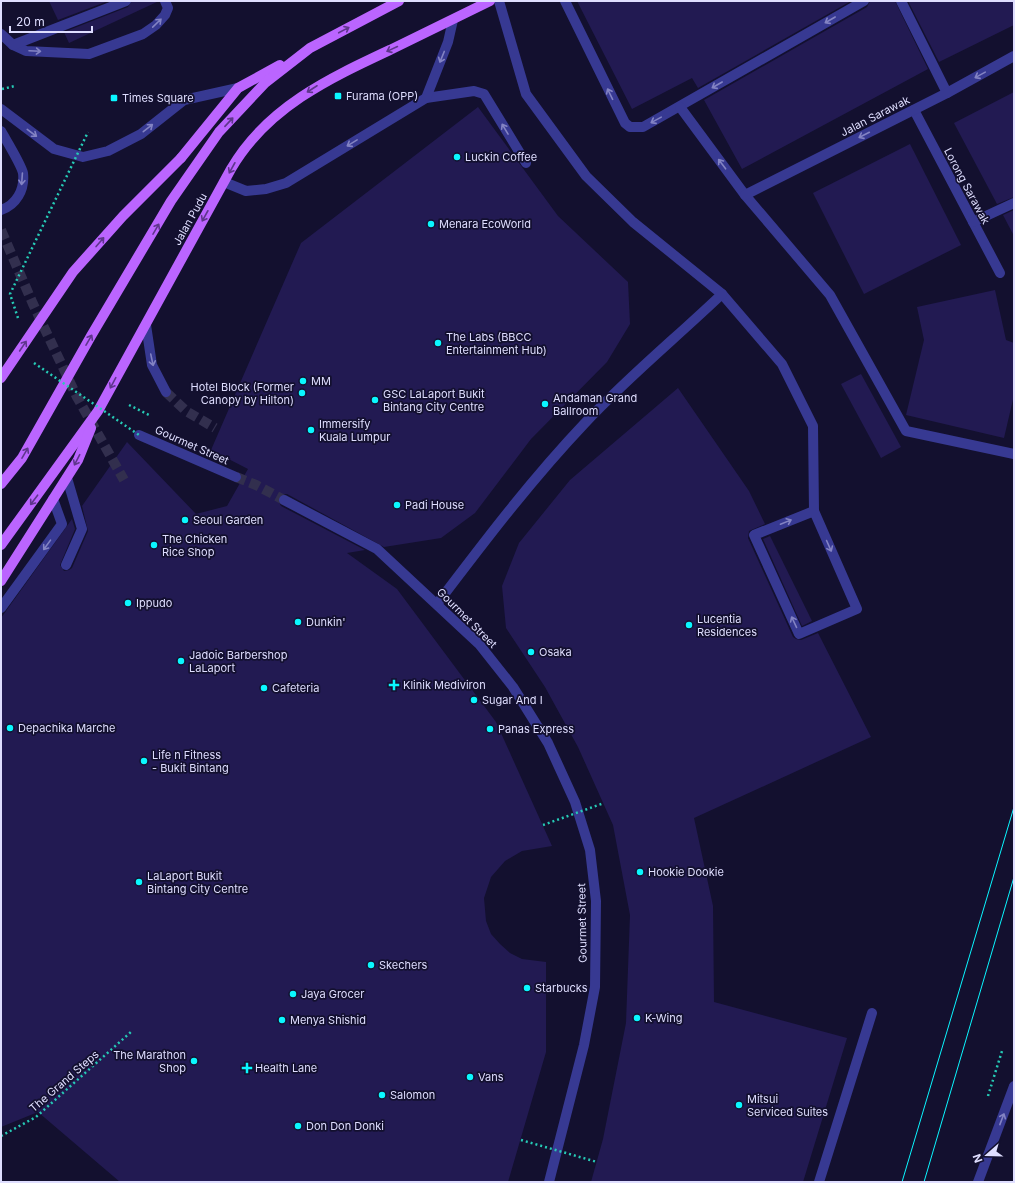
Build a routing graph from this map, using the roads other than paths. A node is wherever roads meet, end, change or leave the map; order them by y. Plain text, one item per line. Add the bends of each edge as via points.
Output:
1 (126, 1) edge
2 (165, 1) edge
3 (399, 1) edge
4 (490, 1) edge
5 (500, 1) edge
6 (565, 1) edge
7 (864, 1) edge
8 (901, 1) edge
9 (453, 20) junction
10 (1, 34) edge
11 (14, 45) junction
12 (310, 48) junction
13 (1014, 56) edge
14 (238, 88) junction
15 (947, 93) junction
16 (426, 98) junction
17 (680, 107) junction
18 (1, 109) edge
19 (914, 110) junction
20 (1, 131) edge
21 (526, 163) dead end
22 (224, 182) junction
23 (745, 195) junction
24 (1014, 203) edge
25 (1, 210) edge
26 (973, 222) junction
27 (1000, 273) dead end
28 (722, 294) junction
29 (146, 325) junction
30 (1, 378) edge
31 (166, 392) tunnel mouth
32 (98, 411) junction
33 (139, 435) dead end
34 (1014, 454) edge
35 (236, 477) tunnel mouth
36 (67, 478) junction
37 (1, 484) edge
38 (53, 498) junction
39 (284, 500) tunnel mouth
40 (814, 510) junction
41 (1, 545) edge
42 (66, 565) dead end
43 (1, 581) edge
44 (437, 604) junction
45 (1, 608) edge
46 (872, 1013) dead end
47 (1014, 1086) edge
48 (1012, 1097) edge
49 (548, 1182) edge
50 (819, 1182) edge
51 (978, 1182) edge

1 - 11 street
11 -> 2 street via 26,51 89,54 149,30 165,15 168,8
12 -> 3 main road, Jalan Pudu
4 - 9 main road, Jalan Pudu
5 - 28 street via 526,94 586,176 633,222
17 -> 6 street via 642,127 625,123
7 -> 17 street
8 - 15 street
9 -> 16 street via 448,42
9 -> 22 main road, Jalan Pudu via 328,79 297,100 251,141 238,157
10 - 11 street
12 - 14 main road
37 -> 12 main road, Jalan Pudu via 22,458 171,202 219,132 265,83
13 -> 15 street, Jalan Sarawak
18 -> 14 street via 54,149 83,157 108,151 141,134 184,100
30 -> 14 main road, bridge via 73,272 180,158
15 - 19 street, Jalan Sarawak
21 -> 16 street via 484,94 474,91
16 -> 22 street via 286,183 246,191
23 -> 17 street
19 -> 23 street, Jalan Sarawak
19 - 26 street, Lorong Sarawak
20 -> 25 street via 23,173 20,193 11,206
22 -> 29 main road, Jalan Pudu
23 - 34 street via 830,295 906,431
24 - 26 street
26 - 27 street, Lorong Sarawak
28 - 40 street via 782,364 813,426
28 - 44 street via 586,422 532,482
29 -> 31 street via 152,364
29 -> 32 main road, Jalan Pudu
32 -> 36 main road via 78,460
32 -> 41 main road, Jalan Pudu
33 - 35 street, Gourmet Street
36 - 38 main road
36 - 42 street via 82,529
38 - 43 main road
38 -> 45 street via 62,524
39 - 44 street, Gourmet Street via 377,549
40 -> 40 street via 857,609 799,634 754,535
44 - 49 street, Gourmet Street via 479,644 514,687 548,743 575,802 590,850 596,901 595,987 584,1045
46 - 50 street
47 - 48 street
51 -> 48 street

